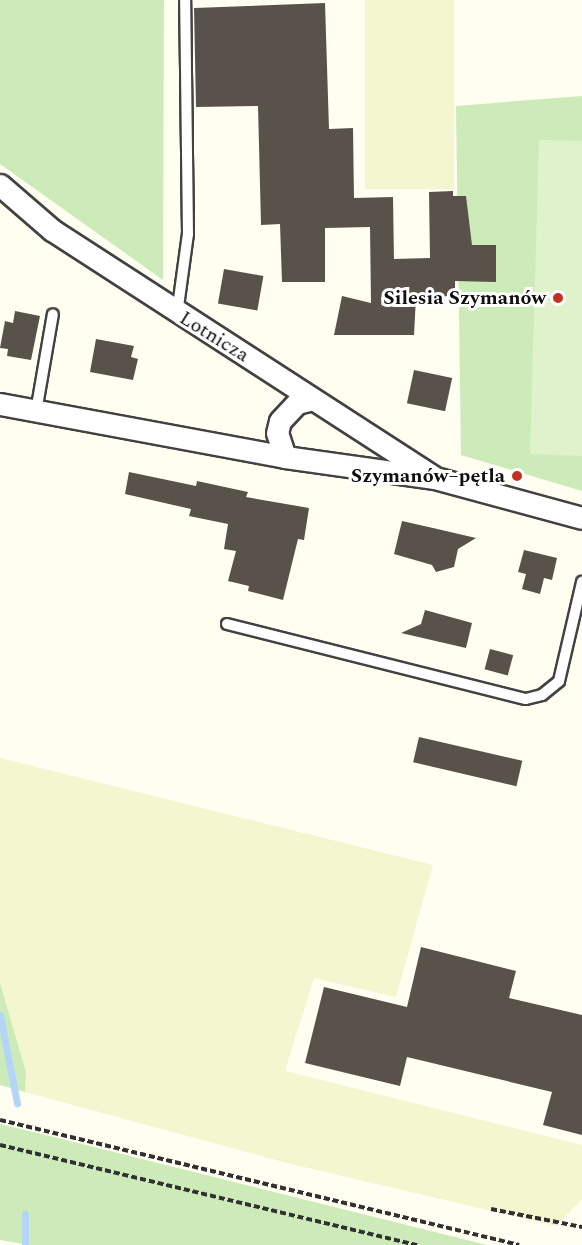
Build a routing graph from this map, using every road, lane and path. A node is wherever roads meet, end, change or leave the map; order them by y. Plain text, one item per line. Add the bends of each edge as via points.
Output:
1 (185, 0) edge
2 (0, 184) edge
3 (53, 314) dead end
4 (177, 314) junction
5 (313, 399) junction
6 (0, 404) edge
7 (36, 412) junction
8 (285, 457) junction
9 (435, 478) junction
10 (582, 518) edge
11 (582, 582) edge
12 (228, 624) dead end
13 (0, 1120) edge
14 (0, 1145) edge
15 (491, 1209) dead end
16 (582, 1227) edge
17 (417, 1245) edge
18 (519, 1245) edge

1 - 4 lane via 188,234
2 - 4 street, Lotnicza via 52,230
3 - 7 lane
4 - 5 street, Lotnicza
5 - 8 street via 297,403 280,421 277,433
5 - 9 street, Lotnicza
6 - 7 street, Lotnicza
7 - 8 street, Lotnicza
8 - 9 street, Lotnicza
9 - 10 street, Lotnicza
11 - 12 lane via 559,681 542,695 526,699
13 - 18 path
14 - 17 path
15 - 16 path

